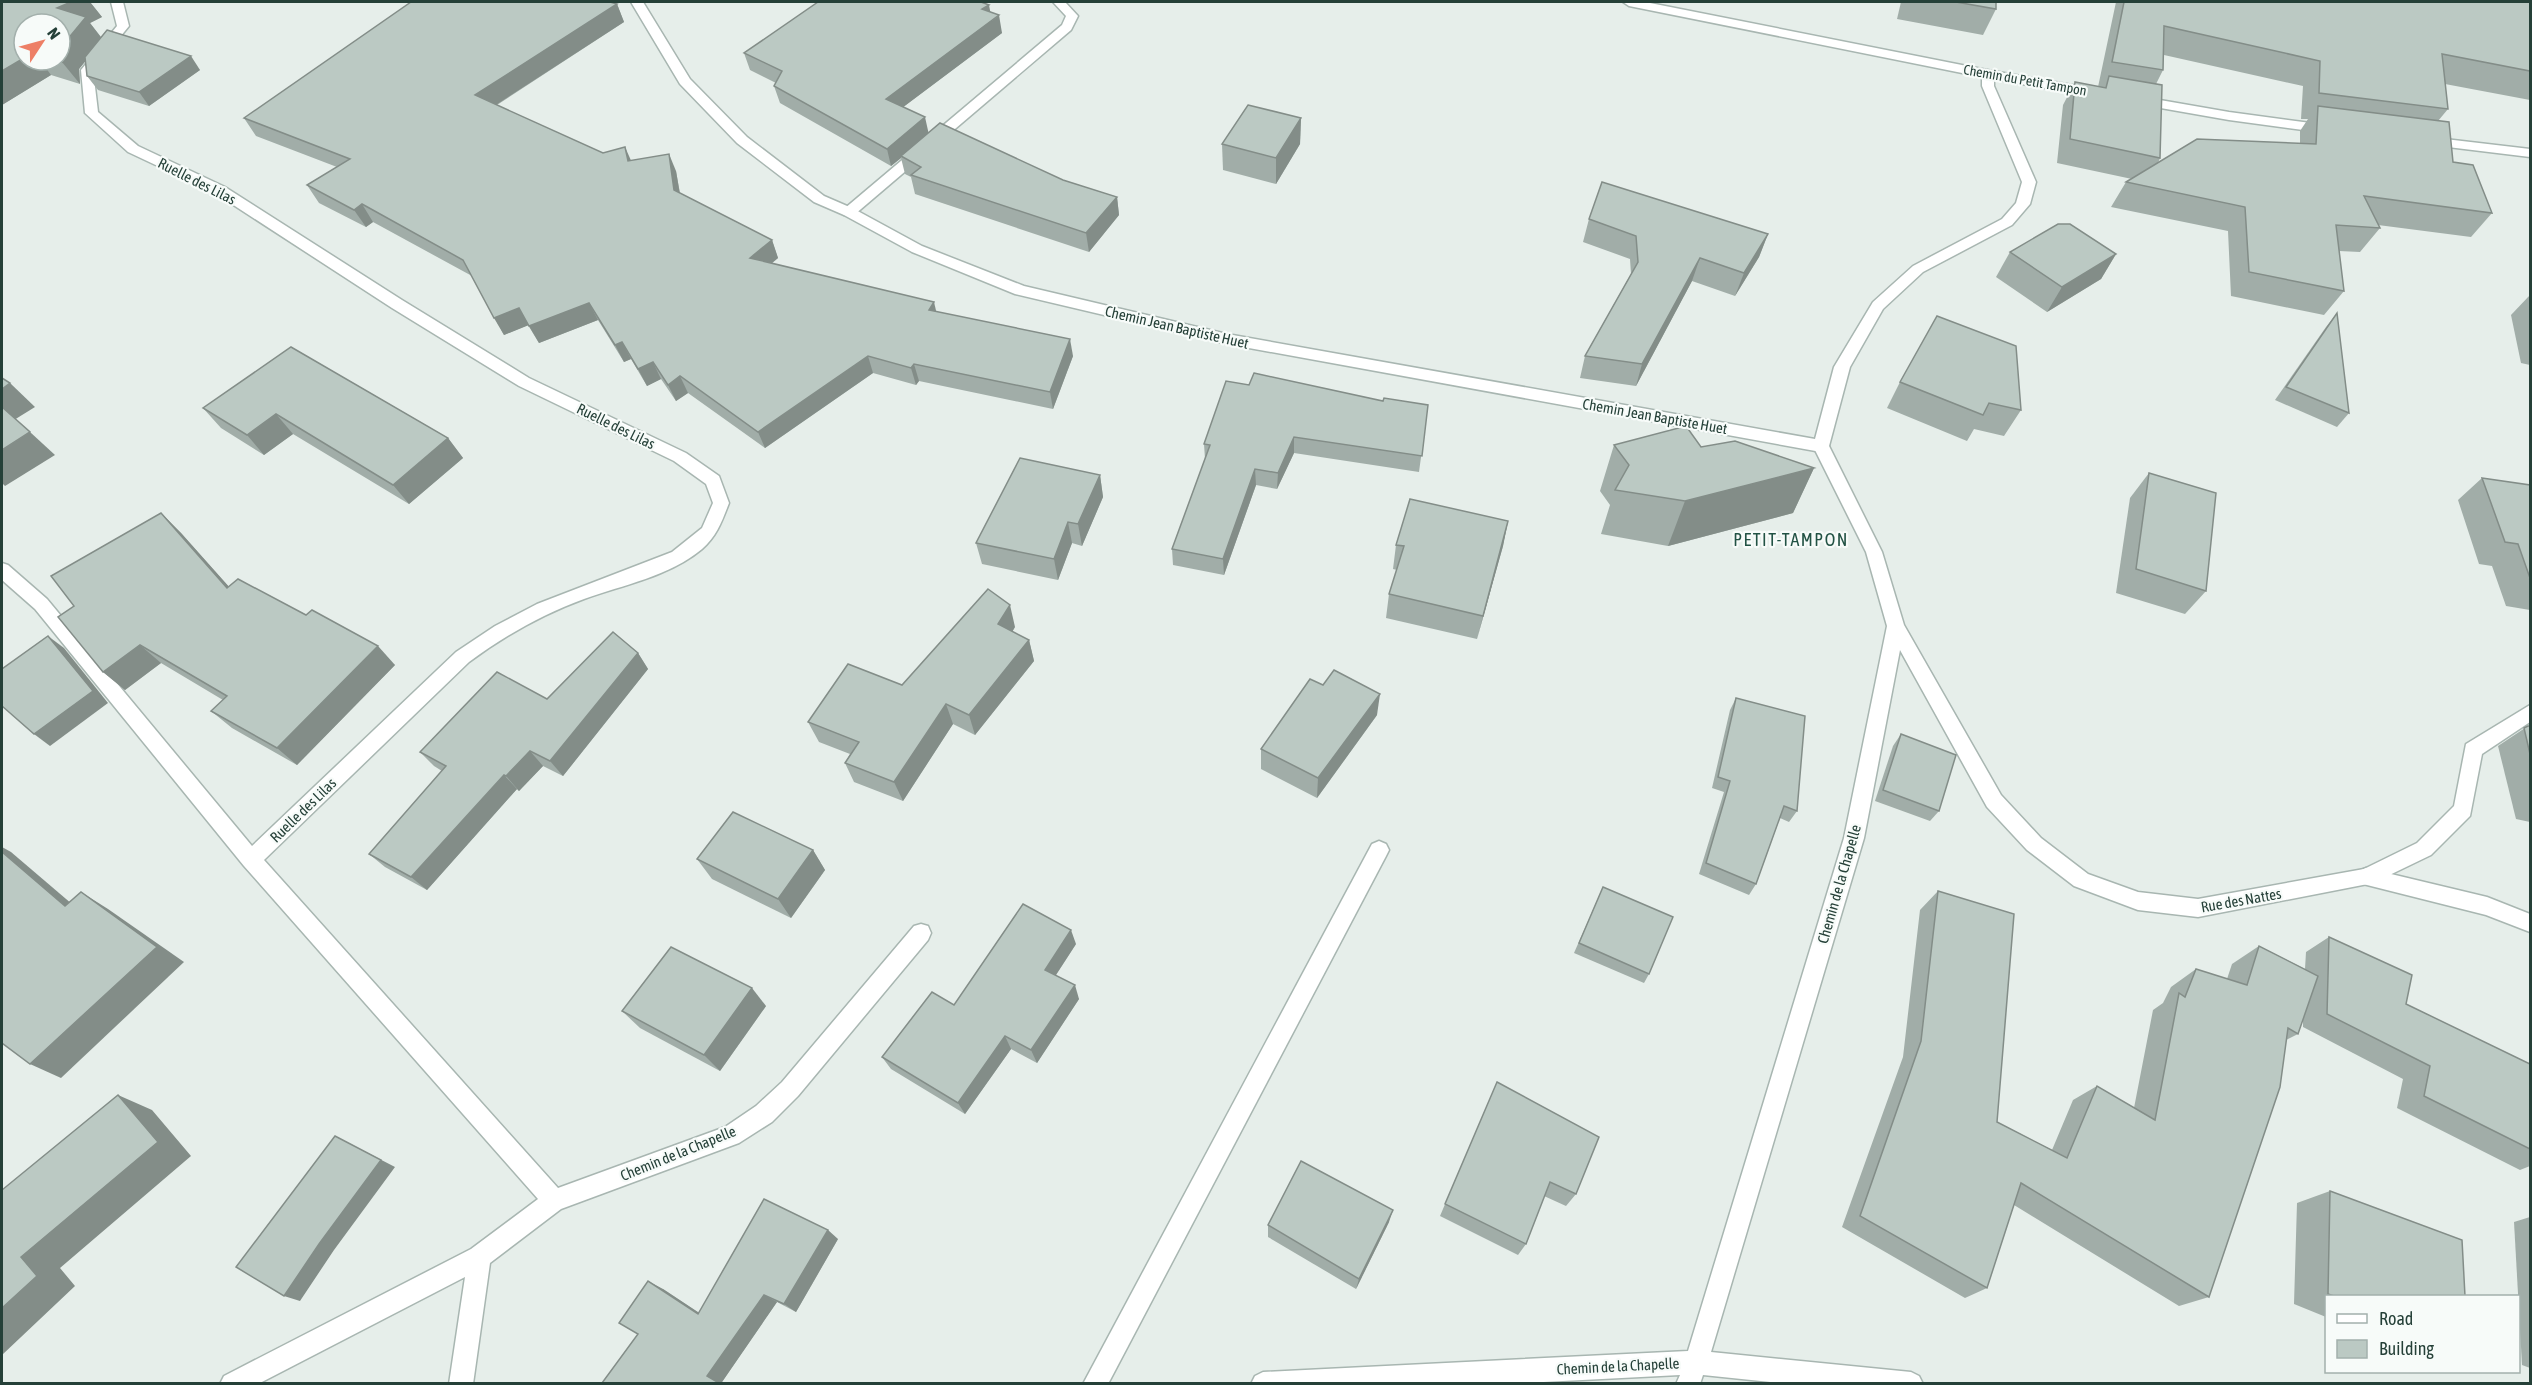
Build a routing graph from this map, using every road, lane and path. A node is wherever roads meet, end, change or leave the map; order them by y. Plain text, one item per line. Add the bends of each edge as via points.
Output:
1 (117, 2) edge
2 (637, 2) edge
3 (1059, 2) edge
4 (1629, 2) edge
5 (1988, 74) junction
6 (2342, 131) edge
7 (2412, 139) edge
8 (2530, 153) edge
9 (849, 212) junction
10 (1821, 446) junction
11 (2, 570) edge
12 (1896, 626) junction
13 (2530, 713) edge
14 (1379, 850) dead end
15 (251, 860) junction
16 (2366, 877) junction
17 (2530, 923) edge
18 (921, 933) dead end
19 (554, 1202) junction
20 (479, 1257) junction
21 (1692, 1373) edge
22 (232, 1383) edge
23 (461, 1383) edge
24 (1095, 1383) edge
25 (1263, 1383) edge
26 (1911, 1383) edge

1 - 15 street, Ruelle des Lilas via 123,26 87,70 92,113 133,149 220,190 524,382 680,457 713,480 721,503 708,532 688,550 561,601 481,642 449,668
2 - 9 street, Chemin Jean Baptiste Huet via 685,81 742,140 819,199
3 - 9 street via 1072,16 1067,27
4 - 5 street, Chemin du Petit Tampon
5 - 6 street, Chemin du Petit Tampon via 2229,116
5 - 10 street via 1988,87 2029,182 2023,204 2007,222 1918,269 1878,306 1842,367
7 - 8 street
9 - 10 street, Chemin Jean Baptiste Huet via 917,249 1020,290 1227,339
10 - 12 street, Chemin de la Chapelle via 1874,552
11 - 15 street via 41,603
12 - 16 street, Rue des Nattes via 1994,801 2034,844 2081,880 2138,901 2198,908
12 - 21 street, Chemin de la Chapelle via 1854,838
13 - 16 street, Rue des Nattes via 2473,750 2463,810 2424,849
14 - 24 street
15 - 19 street
16 - 17 street via 2487,906
18 - 19 street, Chemin de la Chapelle via 790,1089 764,1114 731,1135
19 - 20 street, Chemin de la Chapelle
20 - 22 street, Chemin de la Chapelle
20 - 23 street
21 - 25 street, Chemin de la Chapelle
21 - 26 street

